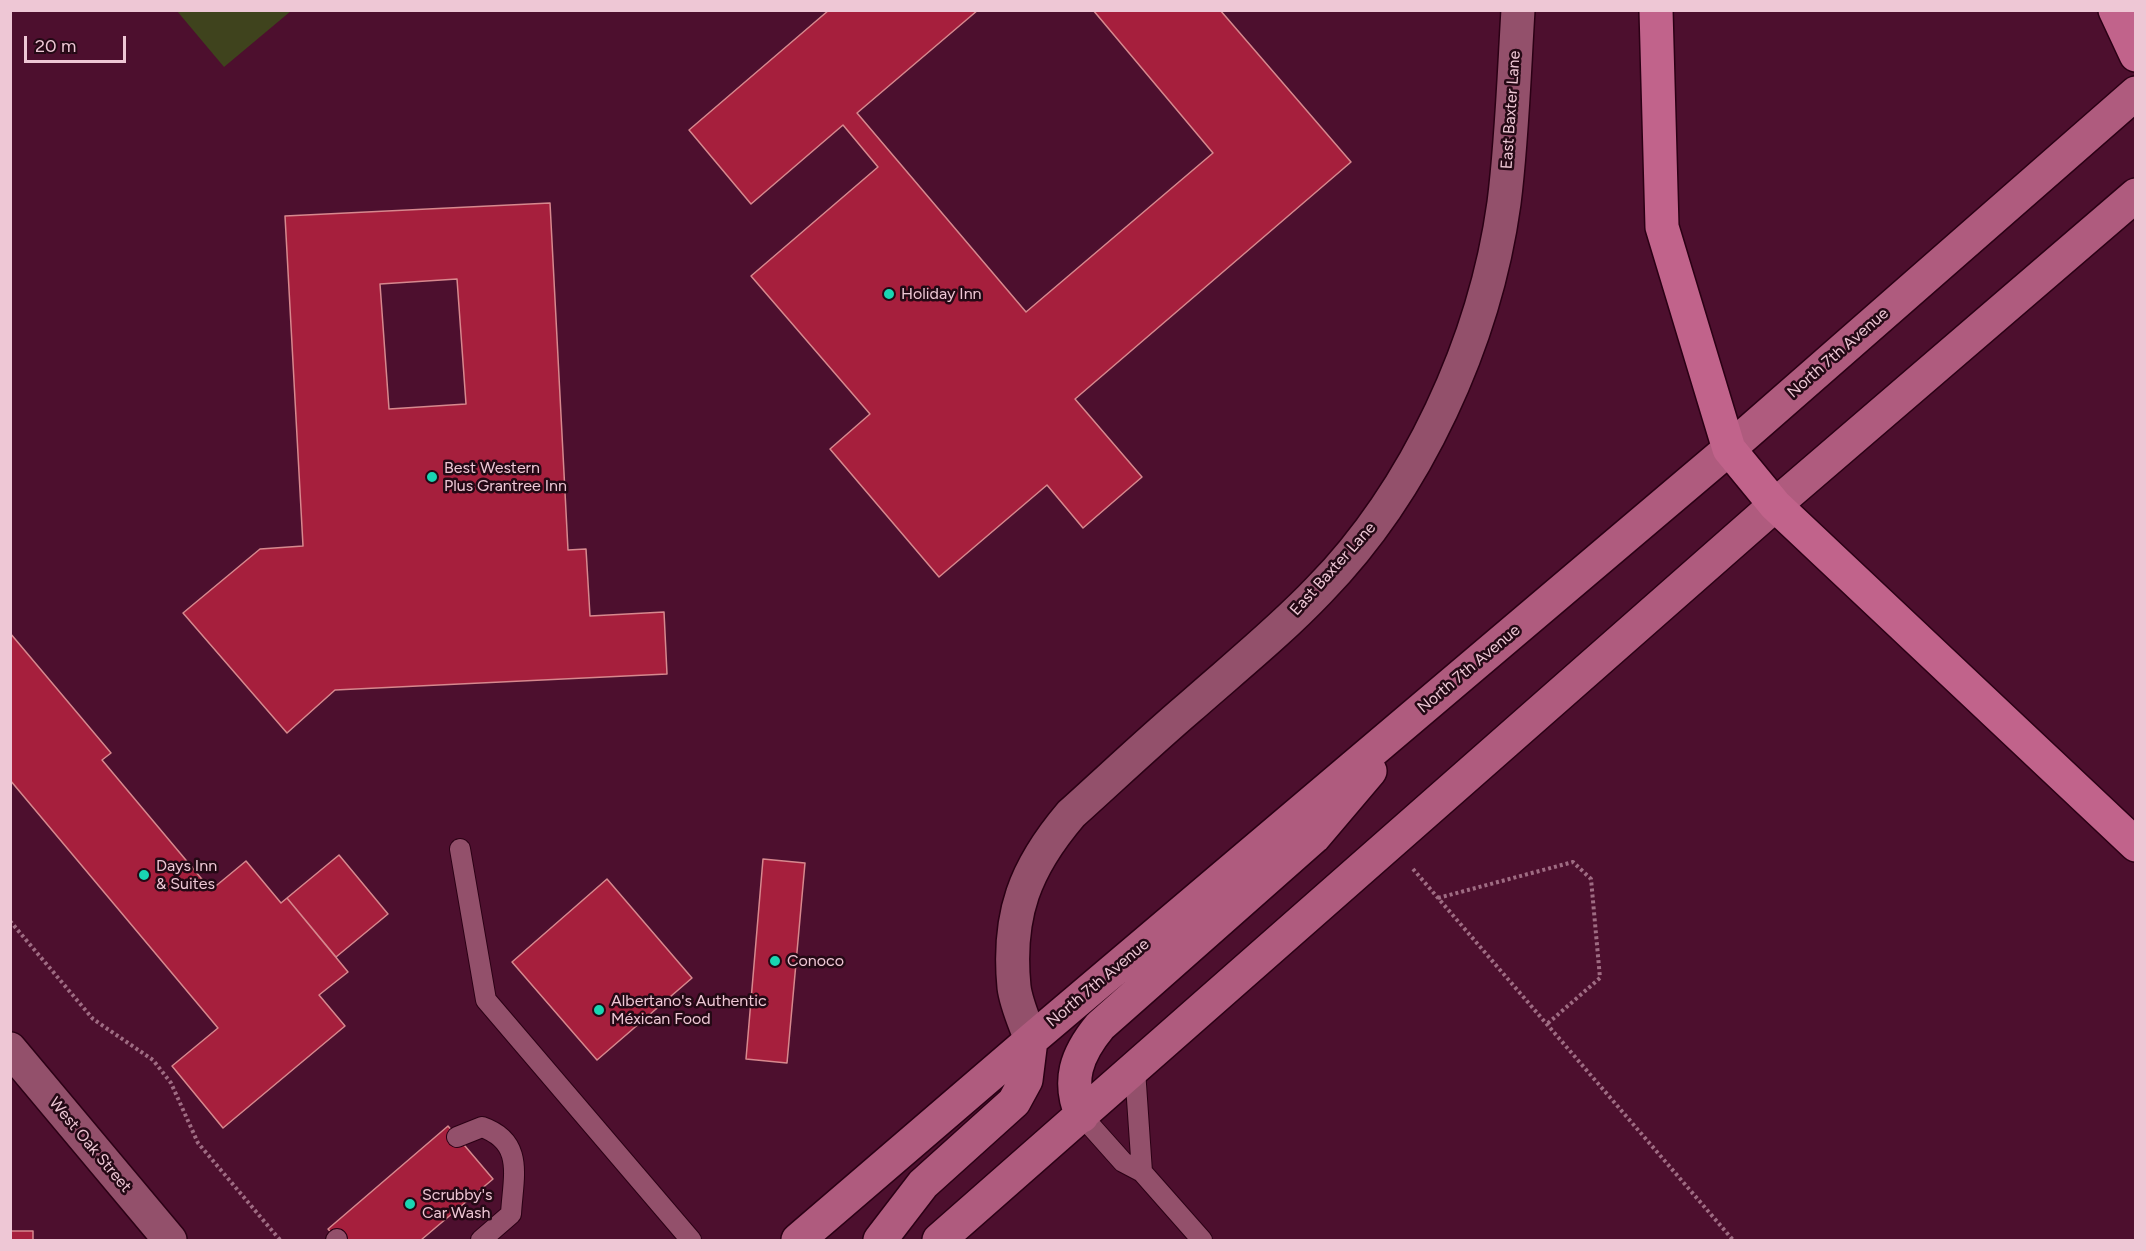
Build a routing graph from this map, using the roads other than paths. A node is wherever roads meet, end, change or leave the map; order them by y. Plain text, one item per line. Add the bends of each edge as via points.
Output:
1 (1518, 10) edge
2 (1656, 10) edge
3 (2115, 10) edge
4 (2136, 55) edge
5 (2136, 93) edge
6 (2136, 195) edge
7 (1729, 448) junction
8 (1775, 505) junction
9 (1414, 716) junction
10 (2136, 845) edge
11 (460, 849) dead end
12 (1031, 1040) junction
13 (10, 1049) edge
14 (1135, 1070) junction
15 (1082, 1116) junction
16 (457, 1137) dead end
17 (1142, 1172) junction
18 (170, 1240) edge
19 (481, 1240) edge
20 (691, 1240) edge
21 (798, 1240) edge
22 (880, 1240) edge
23 (939, 1240) edge
24 (1202, 1240) edge

1 - 12 main road, East Baxter Lane via 1509,160 1488,283 1463,360 1420,451 1378,520 1321,589 1071,814 1046,844 1026,880 1014,920 1014,989
2 - 7 highway via 1662,227
3 - 4 highway
5 - 7 main road, North 7th Avenue
6 - 8 main road
7 - 8 highway
7 - 9 main road, North 7th Avenue
8 - 10 highway
8 - 14 main road
9 - 12 main road, North 7th Avenue
9 - 15 main road via 1314,837 1090,1038 1075,1078 1074,1097
11 - 20 lane via 486,1000
12 - 21 main road, North 7th Avenue
12 - 22 main road via 1026,1080 1014,1102 922,1184
13 - 18 main road, West Oak Street
14 - 15 main road
14 - 17 lane
15 - 17 lane via 1123,1162
15 - 23 main road
16 - 19 lane via 482,1127 499,1133 514,1155 511,1214
17 - 24 lane

